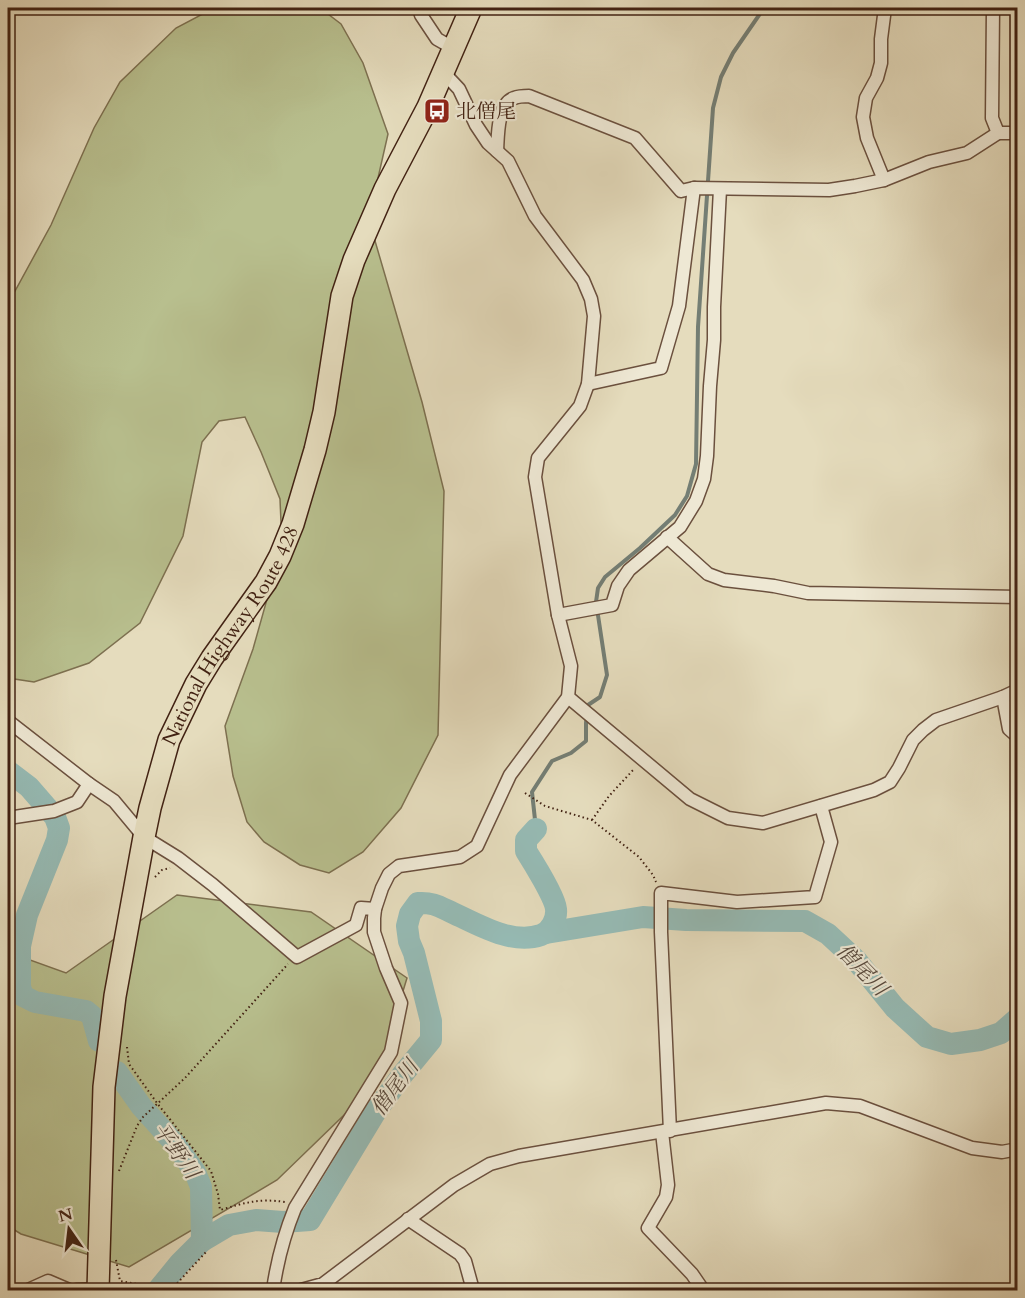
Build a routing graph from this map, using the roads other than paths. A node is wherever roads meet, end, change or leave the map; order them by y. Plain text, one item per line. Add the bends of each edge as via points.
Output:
1 (419, 8) edge
2 (471, 8) edge
3 (885, 8) edge
4 (993, 8) edge
5 (453, 48) junction
6 (443, 72) junction
7 (998, 133) junction
8 (1017, 133) edge
9 (497, 151) junction
10 (884, 180) junction
11 (694, 188) junction
12 (720, 189) junction
13 (588, 384) junction
14 (667, 537) junction
15 (1017, 597) edge
16 (558, 615) junction
17 (1017, 690) edge
18 (568, 697) junction
19 (1003, 698) junction
20 (8, 721) edge
21 (1017, 737) edge
22 (89, 784) junction
23 (821, 806) junction
24 (8, 818) edge
25 (144, 837) junction
26 (375, 909) junction
27 (666, 1132) junction
28 (1017, 1149) edge
29 (408, 1220) junction
30 (28, 1290) edge
31 (69, 1290) edge
32 (76, 1290) edge
33 (98, 1290) edge
34 (273, 1290) edge
35 (301, 1290) edge
36 (474, 1290) edge
37 (703, 1290) edge

1 - 5 street via 436,39
2 - 5 highway, National Highway Route 428
3 - 10 street via 881,63 866,98 864,117 867,138
4 - 7 street via 992,118
5 - 6 highway, National Highway Route 428
6 - 9 street via 459,89 476,124
6 - 25 highway, National Highway Route 428 via 385,189 342,296 324,412 293,524 266,582 196,684 182,712 159,773
7 - 8 street
7 - 10 street via 967,153 929,162
9 - 11 street via 500,118 506,103 529,96 635,138 681,190
9 - 13 street via 508,161 536,216 583,280 591,299 594,316
10 - 12 street via 829,190
11 - 12 street
11 - 13 street via 679,306 661,368
12 - 14 street via 704,479 680,527
13 - 16 street via 580,406 538,458 535,477
14 - 15 street via 708,573 724,580 808,593
14 - 16 street via 630,570 618,586 612,605
16 - 18 street via 571,666
17 - 19 street
18 - 23 street via 690,799 728,818 763,824
18 - 26 street via 510,775 477,846 460,857 399,866 389,874
19 - 21 street via 1009,729
19 - 23 street via 936,720 913,740 890,782
20 - 22 street
22 - 24 street via 76,802 54,811
22 - 25 street via 114,801
23 - 27 street via 831,842 815,897 737,902 661,893
25 - 26 street via 213,885 297,957 356,925 361,908
25 - 33 highway, National Highway Route 428 via 106,1067
26 - 34 street via 374,932 401,1003 391,1052 295,1208 276,1267
27 - 28 street via 826,1103 860,1106 972,1148 1002,1152
27 - 29 street via 490,1164
27 - 37 street via 666,1197 648,1228
29 - 35 street via 323,1284
29 - 36 street via 460,1254
30 - 31 street via 48,1281
32 - 33 street

